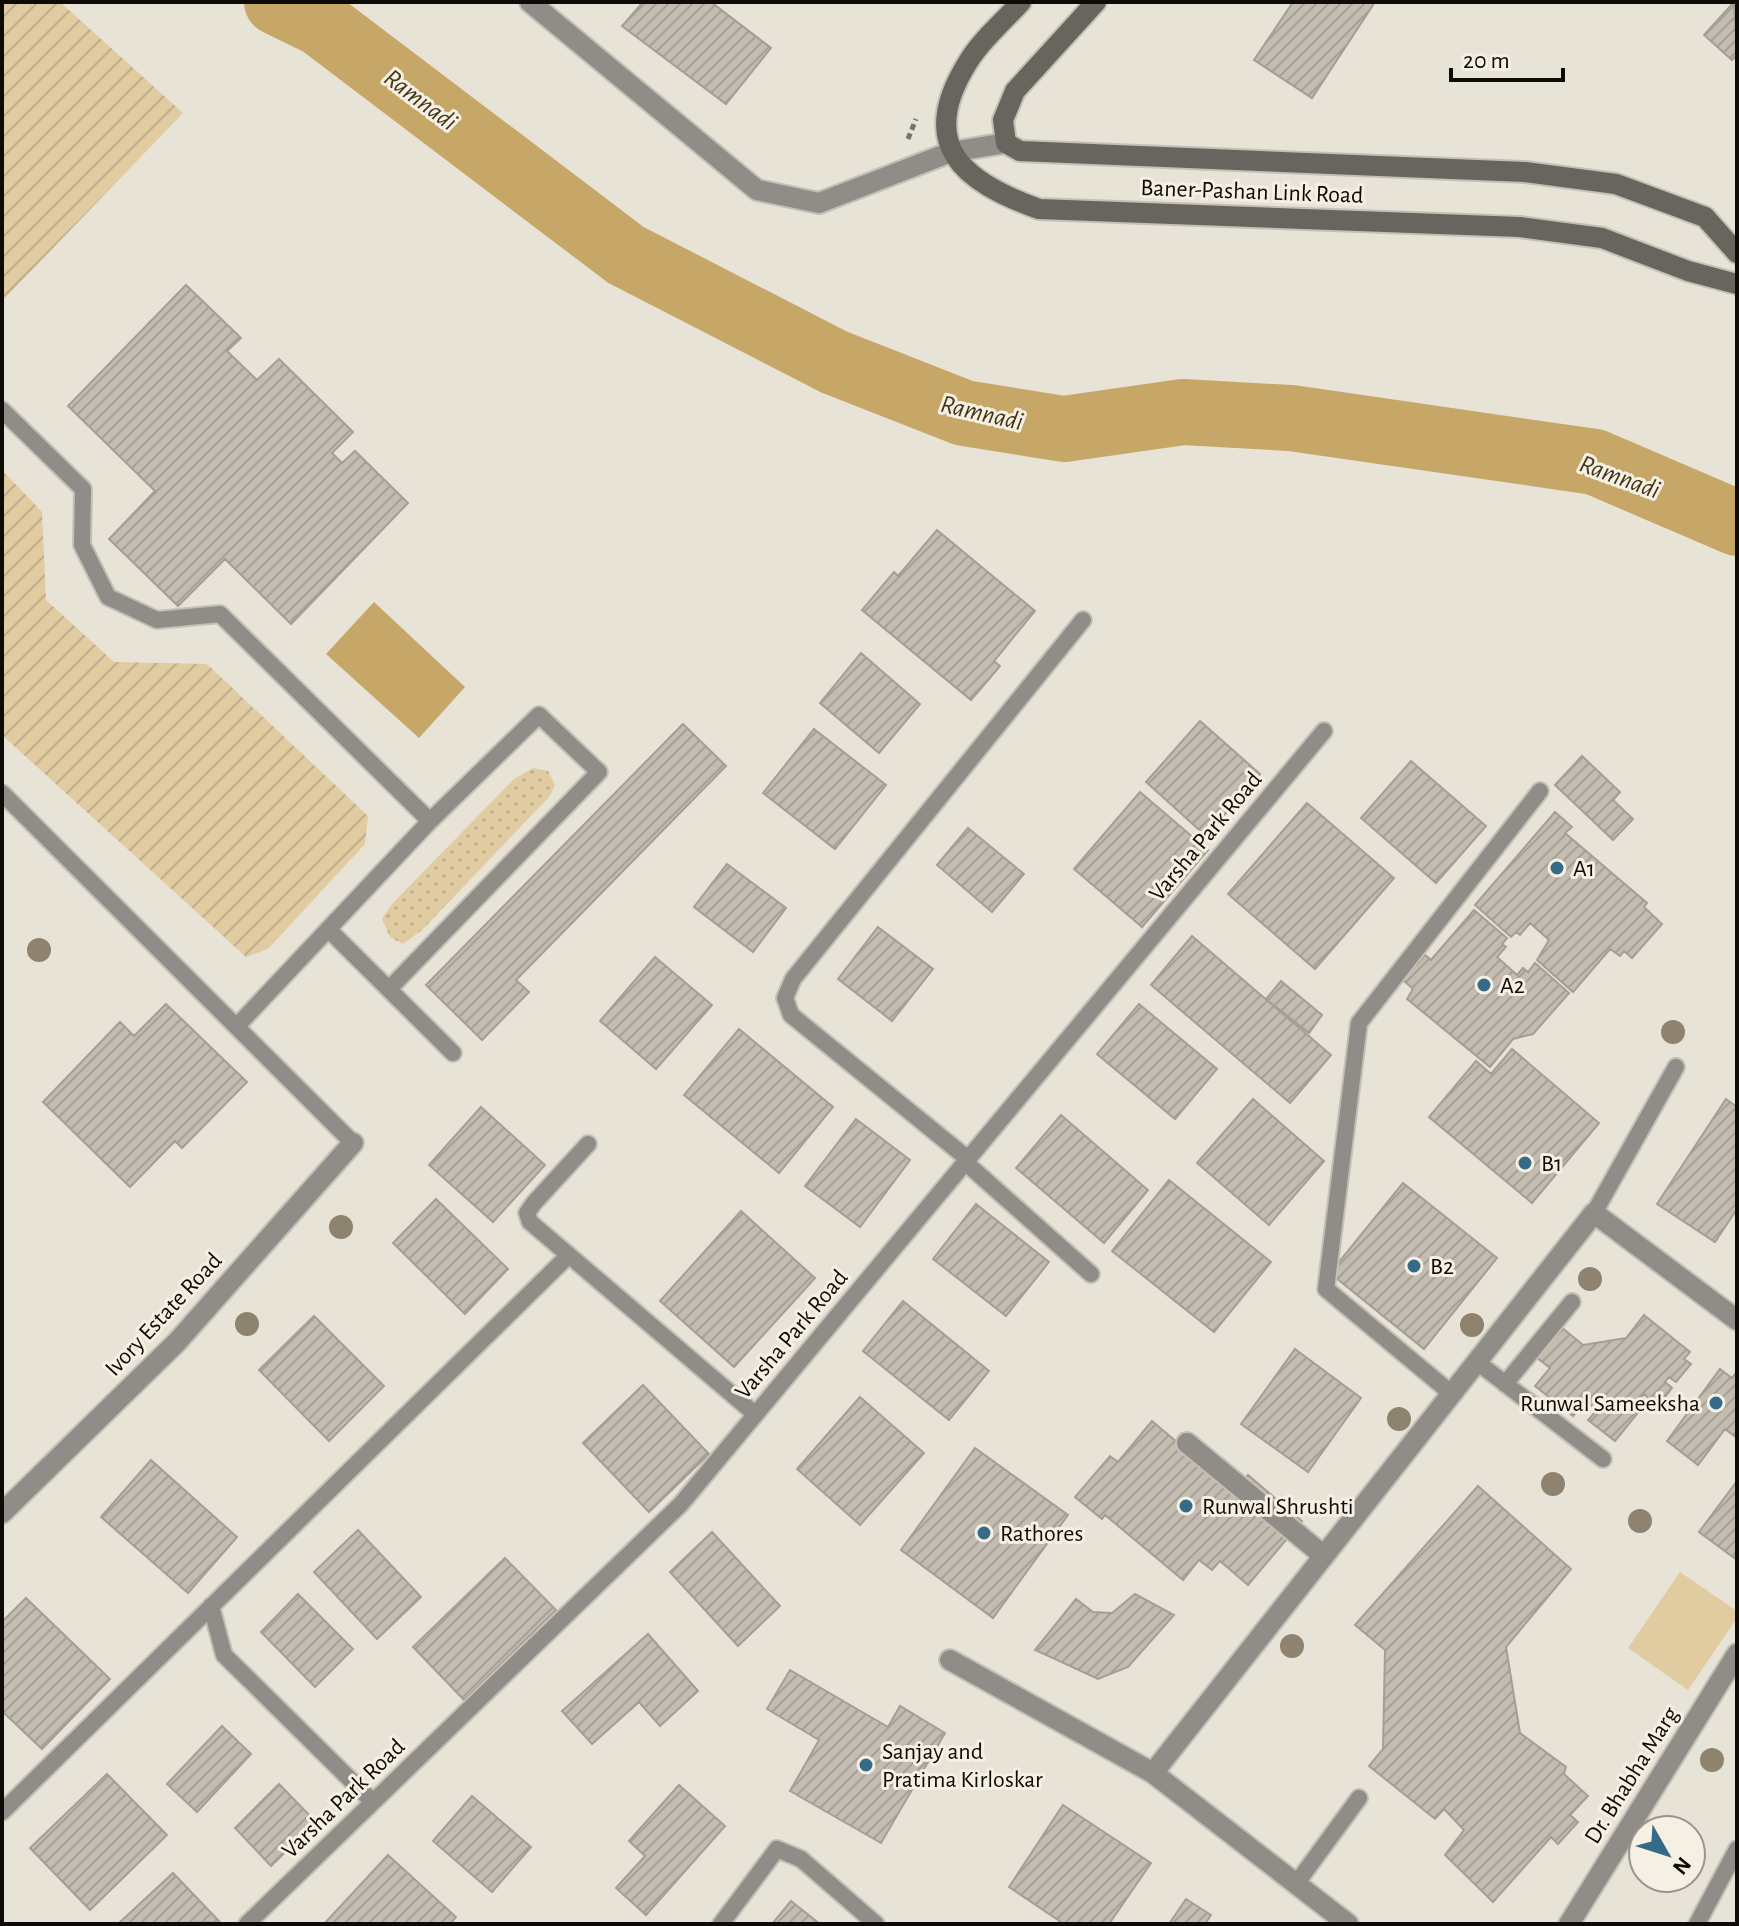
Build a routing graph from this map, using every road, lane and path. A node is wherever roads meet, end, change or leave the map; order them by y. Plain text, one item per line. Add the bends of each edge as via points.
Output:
1 (530, 2) edge
2 (1021, 2) edge
3 (1096, 2) edge
4 (1006, 143) junction
5 (951, 152) junction
6 (1737, 253) edge
7 (1737, 284) edge
8 (2, 410) edge
9 (1083, 620) dead end
10 (1324, 731) dead end
11 (1540, 791) dead end
12 (2, 793) edge
13 (430, 821) junction
14 (328, 929) junction
15 (389, 989) junction
16 (238, 1025) junction
17 (453, 1053) dead end
18 (1676, 1067) dead end
19 (353, 1143) joint
20 (588, 1144) dead end
21 (966, 1160) junction
22 (1594, 1213) junction
23 (568, 1256) junction
24 (1091, 1274) dead end
25 (1572, 1302) dead end
26 (1737, 1320) edge
27 (1477, 1362) junction
28 (1505, 1384) junction
29 (1452, 1394) junction
30 (755, 1414) junction
31 (1187, 1443) dead end
32 (1603, 1459) dead end
33 (2, 1513) edge
34 (1324, 1556) junction
35 (211, 1606) junction
36 (1737, 1654) edge
37 (950, 1660) dead end
38 (1153, 1773) junction
39 (1359, 1798) dead end
40 (373, 1802) junction
41 (2, 1812) edge
42 (1737, 1849) edge
43 (1296, 1884) junction
44 (1342, 1922) edge
45 (247, 1924) edge
46 (721, 1924) edge
47 (876, 1924) edge
48 (1569, 1924) edge
49 (1697, 1924) edge

1 - 5 street via 757,190 819,203
2 - 5 street via 968,61 945,114
3 - 4 street via 1015,91 1003,120
4 - 5 street
4 - 6 street, Baner-Pashan Link Road via 1020,151 1051,154 1525,172 1616,184 1705,217
5 - 7 street, Baner-Pashan Link Road via 966,172 996,194 1039,209 1520,227 1602,238
8 - 13 lane via 83,489 82,545 108,597 157,620 220,614
9 - 21 lane via 793,979 785,998 791,1015
10 - 21 lane, Varsha Park Road
11 - 29 lane via 1359,1023 1326,1289
12 - 16 lane
13 - 14 lane
13 - 15 lane via 539,715 599,772
14 - 15 lane
14 - 16 lane
15 - 17 lane
16 - 19 lane
18 - 22 lane
19 - 33 street, Ivory Estate Road via 177,1342
20 - 23 lane via 527,1213 530,1222
21 - 24 lane
21 - 30 lane, Varsha Park Road
22 - 26 street
22 - 27 street
23 - 30 lane
23 - 35 lane
25 - 28 lane
27 - 28 lane
27 - 29 street
28 - 32 lane
29 - 34 street
30 - 40 lane, Varsha Park Road via 681,1504
31 - 34 street
34 - 38 street
35 - 40 lane via 224,1655
35 - 41 lane
36 - 48 street, Dr. Bhabha Marg
37 - 38 street
38 - 43 street
39 - 43 lane
40 - 45 lane, Varsha Park Road
42 - 49 lane
43 - 44 street
46 - 47 lane via 777,1849 801,1859

